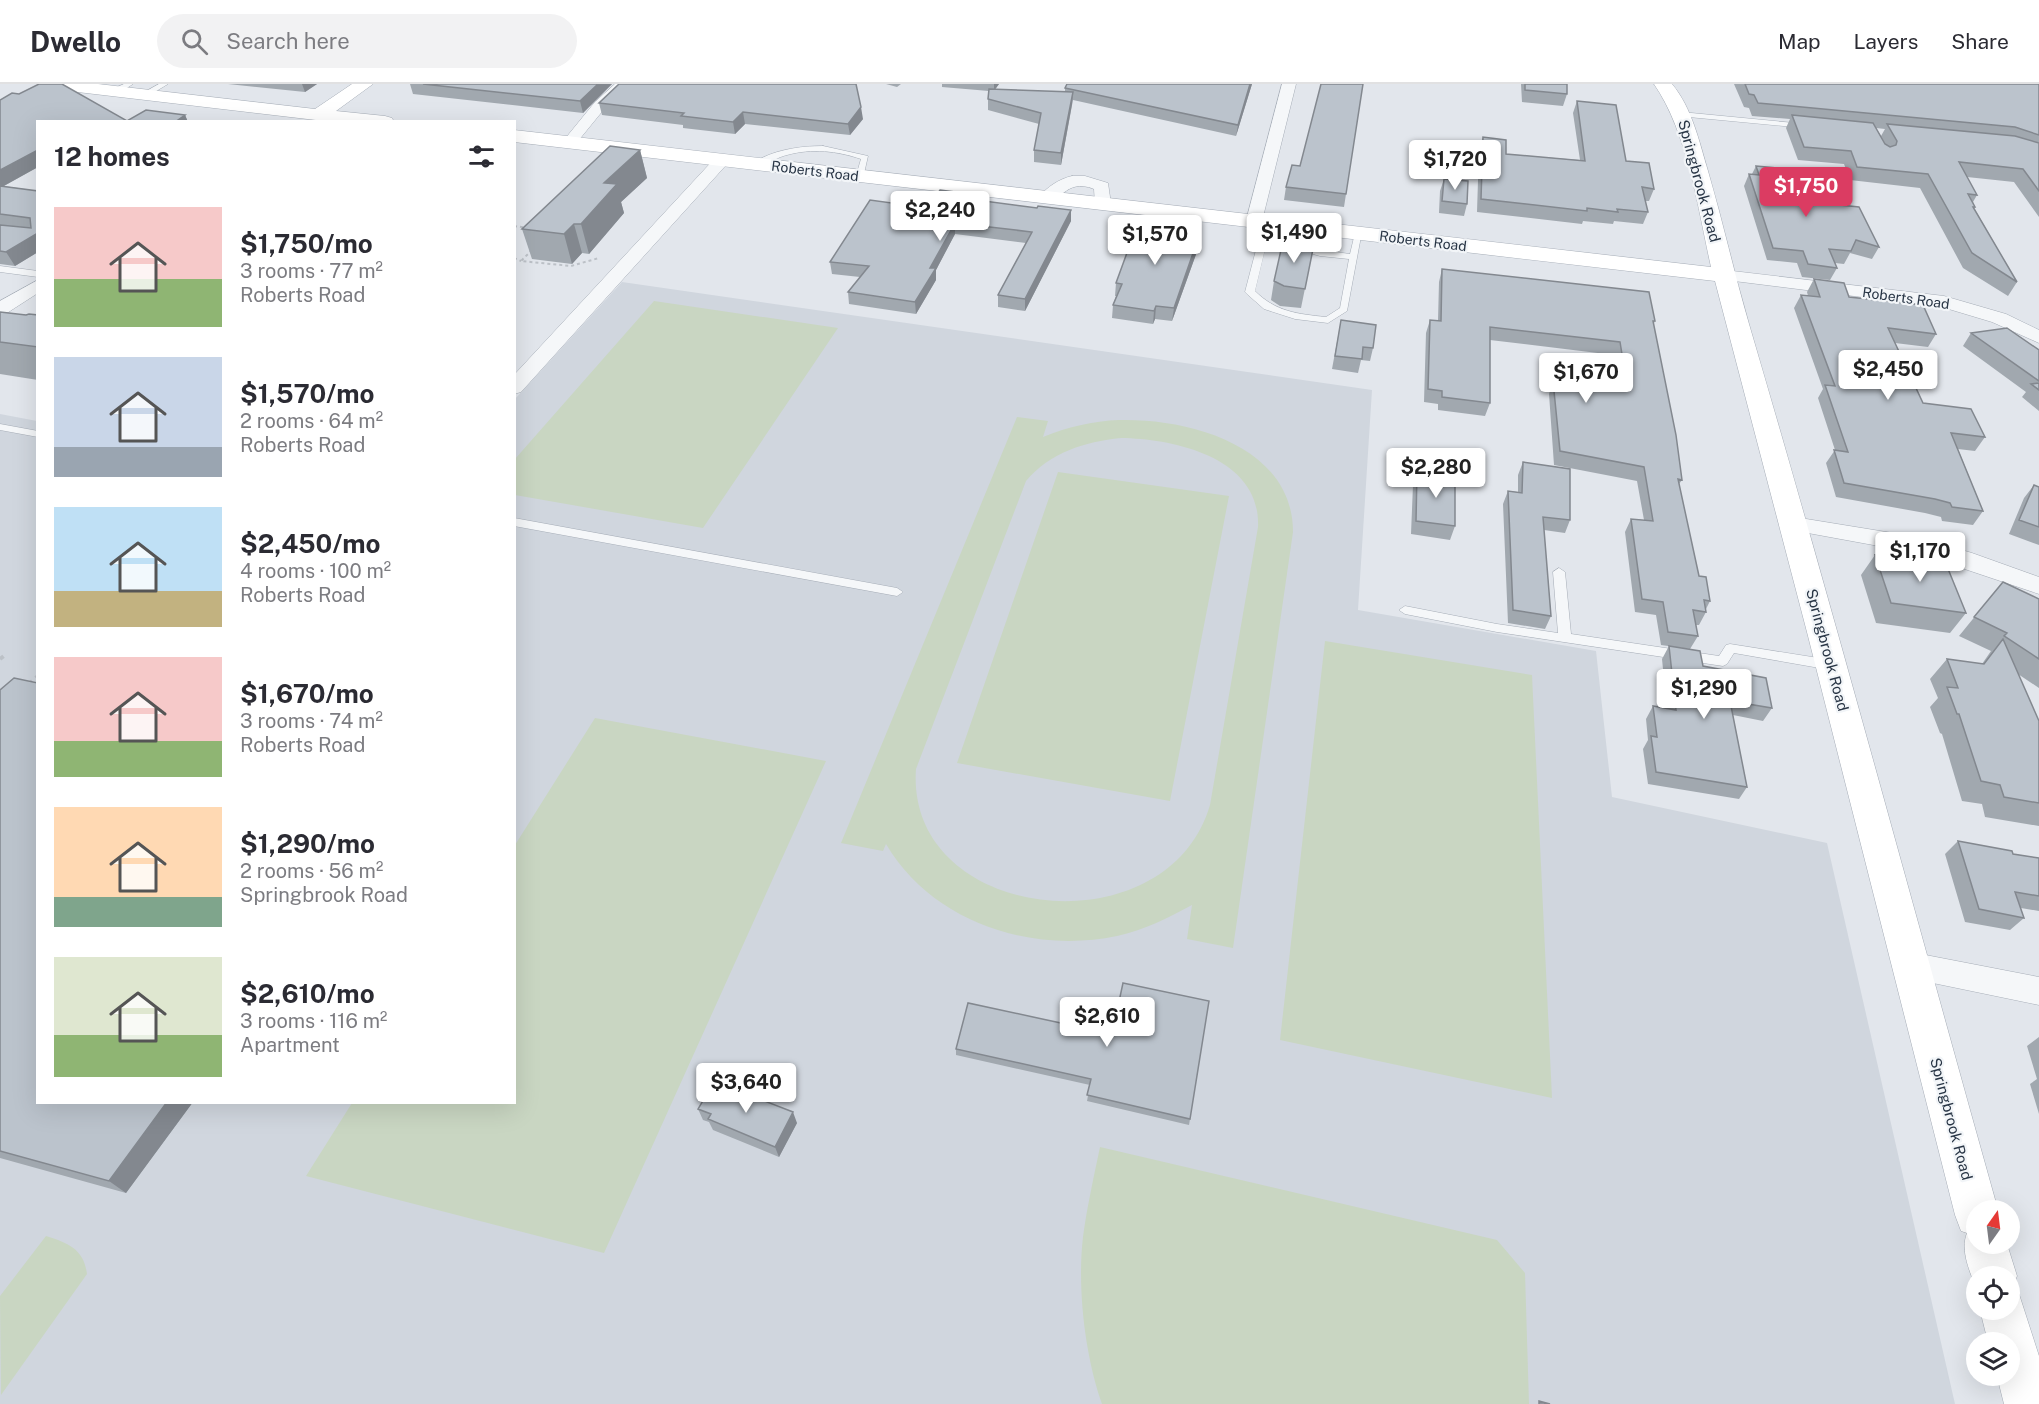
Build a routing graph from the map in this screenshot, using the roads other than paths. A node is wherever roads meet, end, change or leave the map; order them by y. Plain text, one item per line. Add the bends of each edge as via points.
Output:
1 (52, 84) edge
2 (164, 84) edge
3 (364, 84) edge
4 (623, 84) edge
5 (1289, 84) edge
6 (1667, 85) edge
7 (122, 88) edge
8 (145, 94) junction
9 (1681, 114) junction
10 (313, 118) edge
11 (349, 120) edge
12 (1813, 127) edge
13 (516, 136) edge
14 (569, 142) junction
15 (722, 160) junction
16 (1262, 227) junction
17 (1359, 233) junction
18 (1354, 257) junction
19 (0, 269) edge
20 (36, 274) edge
21 (1724, 275) junction
22 (36, 286) edge
23 (0, 309) edge
24 (0, 315) edge
25 (21, 319) edge
26 (2039, 338) edge
27 (516, 386) edge
28 (0, 427) edge
29 (36, 434) edge
30 (516, 522) edge
31 (1794, 524) junction
32 (1559, 572) dead end
33 (2039, 586) edge
34 (897, 592) dead end
35 (1405, 610) dead end
36 (1565, 638) junction
37 (1831, 665) junction
38 (1910, 966) junction
39 (2039, 991) edge
40 (1973, 1200) edge
41 (2005, 1320) edge
42 (2028, 1404) edge

1 - 7 street
2 - 8 lane
3 - 10 street
4 - 14 street
5 - 16 street
6 - 9 street, Springbrook Road
7 - 8 street
8 - 10 street
9 - 12 lane
9 - 21 street, Springbrook Road
10 - 11 street
13 - 14 street, Roberts Road
14 - 15 street, Roberts Road
15 - 16 street, Roberts Road via 1047,197
15 - 27 street
16 - 17 street, Roberts Road
16 - 18 lane via 1320,253
16 - 18 lane via 1250,292 1261,305 1279,314 1328,320 1344,309
17 - 18 lane
17 - 21 street, Roberts Road
19 - 20 lane
21 - 26 street, Roberts Road via 1944,302 1999,318
21 - 31 street, Springbrook Road
22 - 23 street
24 - 25 street
28 - 29 lane
30 - 34 lane
31 - 33 street via 1917,545
31 - 37 street, Springbrook Road
32 - 36 lane
35 - 36 lane
36 - 37 lane via 1723,662 1730,648
37 - 38 street, Springbrook Road
38 - 39 street
38 - 40 street, Springbrook Road
41 - 42 street

